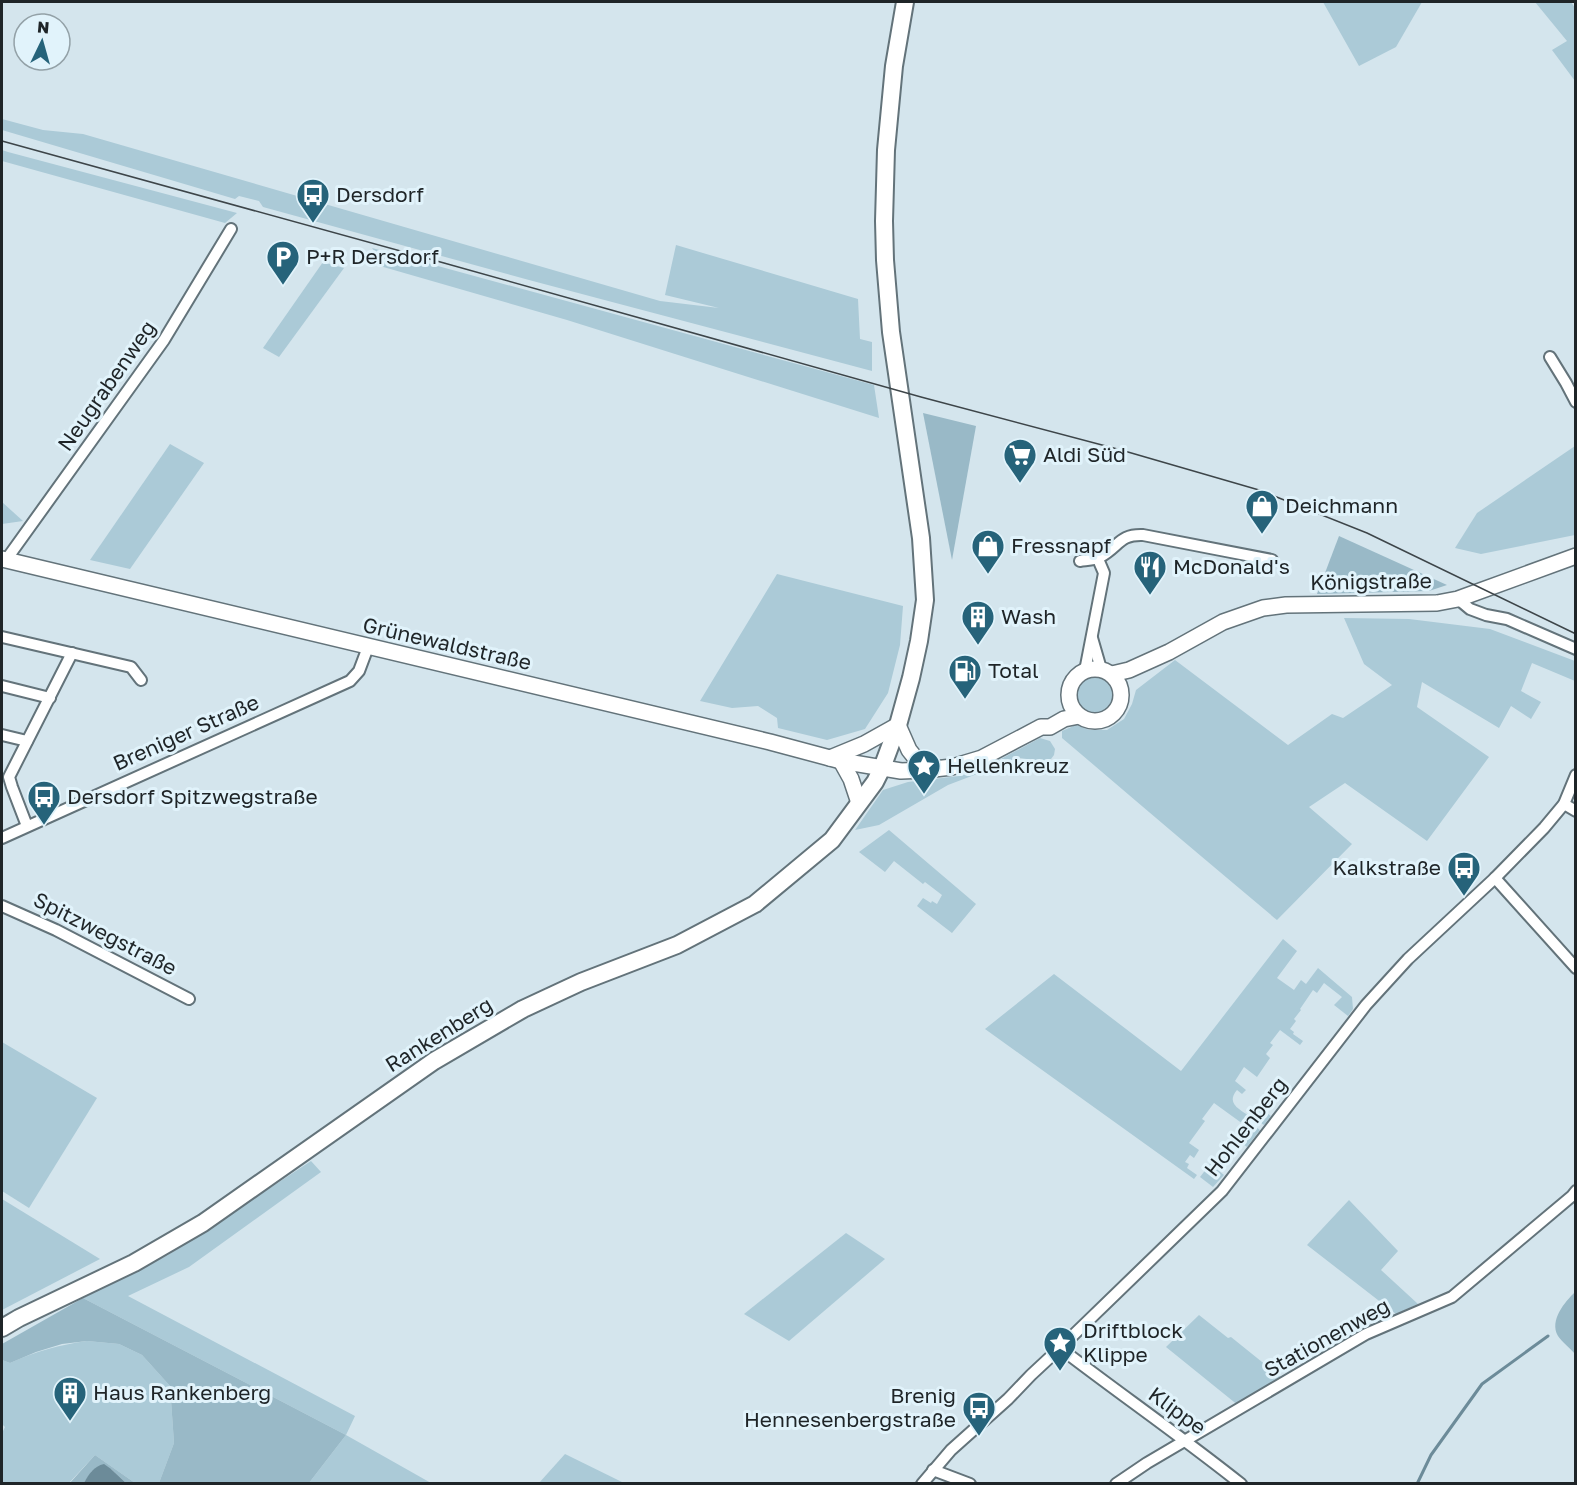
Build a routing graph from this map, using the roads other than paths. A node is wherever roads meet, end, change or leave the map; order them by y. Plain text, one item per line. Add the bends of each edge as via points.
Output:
1 (905, 2) edge
2 (231, 229) dead end
3 (1550, 357) dead end
4 (1575, 402) edge
5 (1575, 556) edge
6 (1098, 558) junction
7 (4, 559) edge
8 (1272, 560) dead end
9 (1080, 561) dead end
10 (1458, 599) junction
11 (2, 637) edge
12 (1092, 638) junction
13 (368, 647) junction
14 (1575, 649) edge
15 (1169, 652) junction
16 (72, 653) junction
17 (1085, 671) junction
18 (1106, 672) junction
19 (141, 680) dead end
20 (2, 686) edge
21 (1122, 692) junction
22 (50, 698) junction
23 (1069, 701) junction
24 (1079, 716) junction
25 (898, 725) junction
26 (1041, 727) junction
27 (2, 735) edge
28 (27, 741) junction
29 (836, 759) junction
30 (882, 768) junction
31 (925, 770) junction
32 (1575, 775) edge
33 (859, 803) junction
34 (1564, 804) junction
35 (1575, 811) edge
36 (27, 826) junction
37 (2, 838) edge
38 (1495, 878) junction
39 (2, 906) edge
40 (1575, 968) edge
41 (189, 999) dead end
42 (1575, 1191) edge
43 (2, 1328) edge
44 (1060, 1348) junction
45 (1186, 1441) junction
46 (933, 1470) junction
47 (922, 1484) edge
48 (970, 1484) edge
49 (1116, 1484) edge
50 (1242, 1484) edge

1 - 25 main road, Rankenberg via 886,150 885,261 891,332 921,538 925,600
2 - 7 street, Neugrabenweg via 164,340
3 - 4 street
5 - 10 street, Königstraße
6 - 8 street via 1126,536 1133,535
6 - 9 street
6 - 12 street via 1104,573
7 - 13 street, Grünewaldstraße
10 - 14 street via 1470,609 1507,619
10 - 15 street, Königstraße via 1437,603 1263,608 1223,622
11 - 16 street
12 - 17 street
12 - 18 street
13 - 29 street, Grünewaldstraße
13 - 36 street, Breniger Straße via 359,671 350,681
15 - 18 street, Königstraße via 1130,670
15 - 21 street, Königstraße
16 - 19 street via 131,667
16 - 22 street
17 - 18 street, Königstraße
17 - 23 street via 1071,683
18 - 21 street via 1117,680
20 - 22 street
21 - 24 street, Königstraße via 1112,716 1095,722
22 - 28 street
23 - 24 street
23 - 26 street, Königstraße
24 - 26 street, Königstraße
25 - 29 street
25 - 30 main road, Rankenberg
25 - 31 street via 909,750
26 - 31 street, Königstraße via 982,758
27 - 28 street
28 - 36 street via 9,777
29 - 30 street, Grünewaldstraße
29 - 33 street via 851,779
30 - 31 street, Königstraße
30 - 33 main road, Rankenberg
32 - 34 street, Hohlenberg
33 - 43 main road, Rankenberg via 832,840 755,904 677,945 523,1009 434,1061 203,1222 134,1263
34 - 35 street
34 - 38 street, Hohlenberg
36 - 37 street, Breniger Straße
38 - 40 street
38 - 44 street, Hohlenberg via 1408,959 1366,1005 1221,1191
39 - 41 street, Spitzwegstraße
42 - 45 street, Stationenweg via 1452,1297 1366,1334
44 - 45 street, Klippe
44 - 46 street, Hohlenberg
45 - 49 street, Stationenweg
45 - 50 street, Klippe
46 - 47 street, Hohlenberg
46 - 48 street

